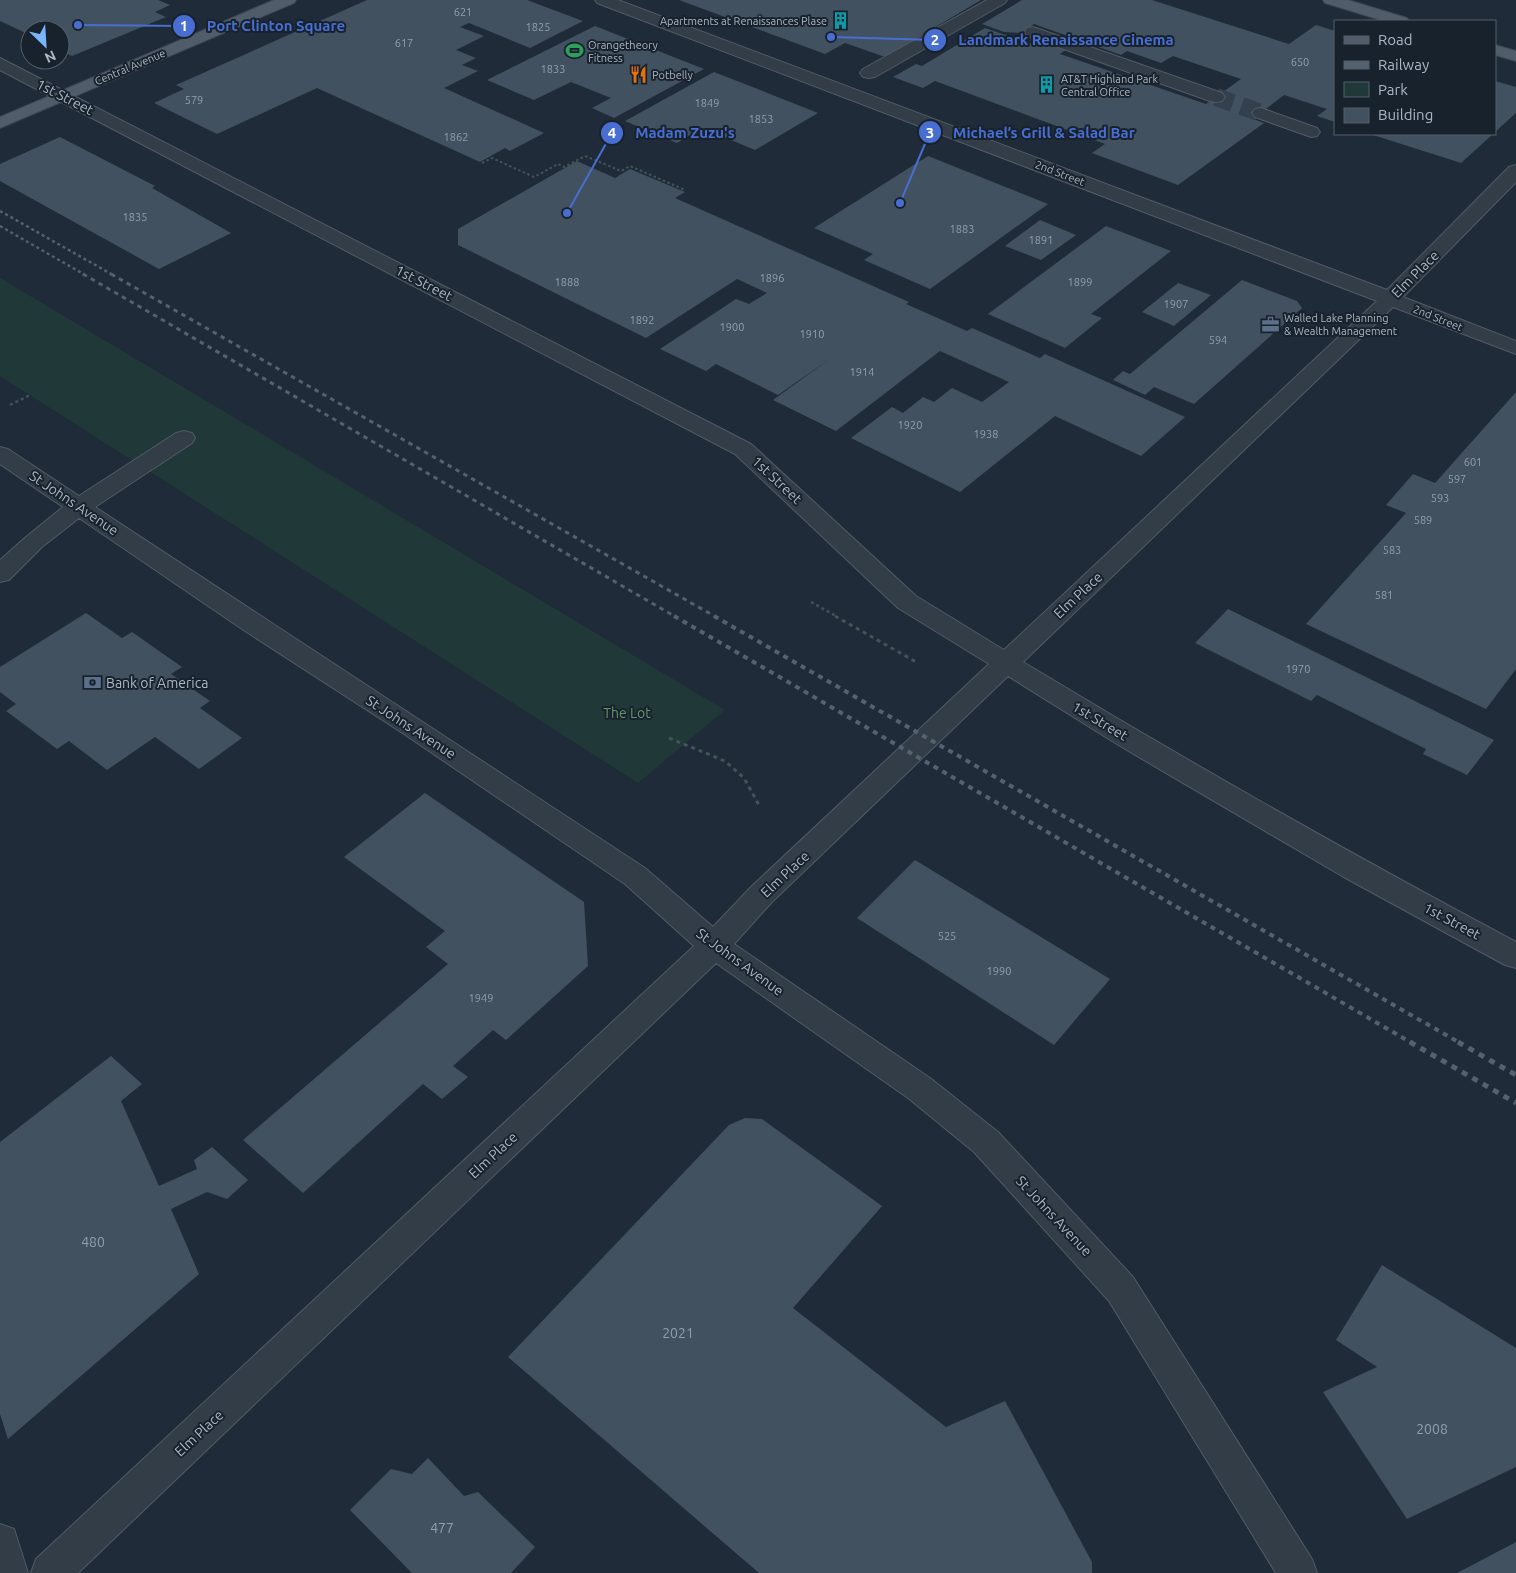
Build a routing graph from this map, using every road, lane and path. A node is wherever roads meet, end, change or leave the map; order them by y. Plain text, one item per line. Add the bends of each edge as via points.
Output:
1 (288, 0) edge
2 (605, 0) edge
3 (999, 0) edge
4 (1331, 0) edge
5 (1398, 20) edge
6 (1033, 32) dead end
7 (1496, 50) edge
8 (1516, 56) edge
9 (0, 63) edge
10 (870, 73) dead end
11 (64, 96) junction
12 (1216, 97) tunnel mouth
13 (1261, 113) tunnel mouth
14 (0, 123) edge
15 (1311, 132) dead end
16 (482, 163) dead end
17 (1516, 171) edge
18 (685, 190) dead end
19 (1391, 299) junction
20 (1516, 348) edge
21 (30, 395) dead end
22 (10, 405) dead end
23 (184, 438) dead end
24 (0, 454) edge
25 (79, 507) junction
26 (0, 574) edge
27 (811, 602) dead end
28 (918, 663) dead end
29 (1006, 664) junction
30 (669, 738) dead end
31 (760, 807) dead end
32 (714, 946) junction
33 (1516, 956) edge
34 (0, 1542) edge
35 (9, 1573) edge
36 (50, 1573) edge
37 (1298, 1573) edge

1 - 11 main road, Central Avenue
2 - 19 street, 2nd Street
3 - 10 street
4 - 5 main road
6 - 12 street
7 - 8 main road
9 - 11 street, 1st Street
11 - 14 main road, Central Avenue
11 - 29 street, 1st Street via 743,449 907,602
13 - 15 street
16 - 18 path via 492,158 534,178 558,164 564,167 585,156 621,171 630,166
17 - 19 street, Elm Place
19 - 20 street, 2nd Street
19 - 29 street, Elm Place
21 - 22 path
23 - 25 street
24 - 25 street, St Johns Avenue
25 - 26 street
25 - 32 street, St Johns Avenue via 634,876
27 - 28 path
29 - 32 street, Elm Place via 762,894
29 - 33 street, 1st Street via 1352,868
30 - 31 path via 725,761 744,778
32 - 36 street, Elm Place
32 - 37 street, St Johns Avenue via 919,1088 986,1142 1121,1289
34 - 35 street

